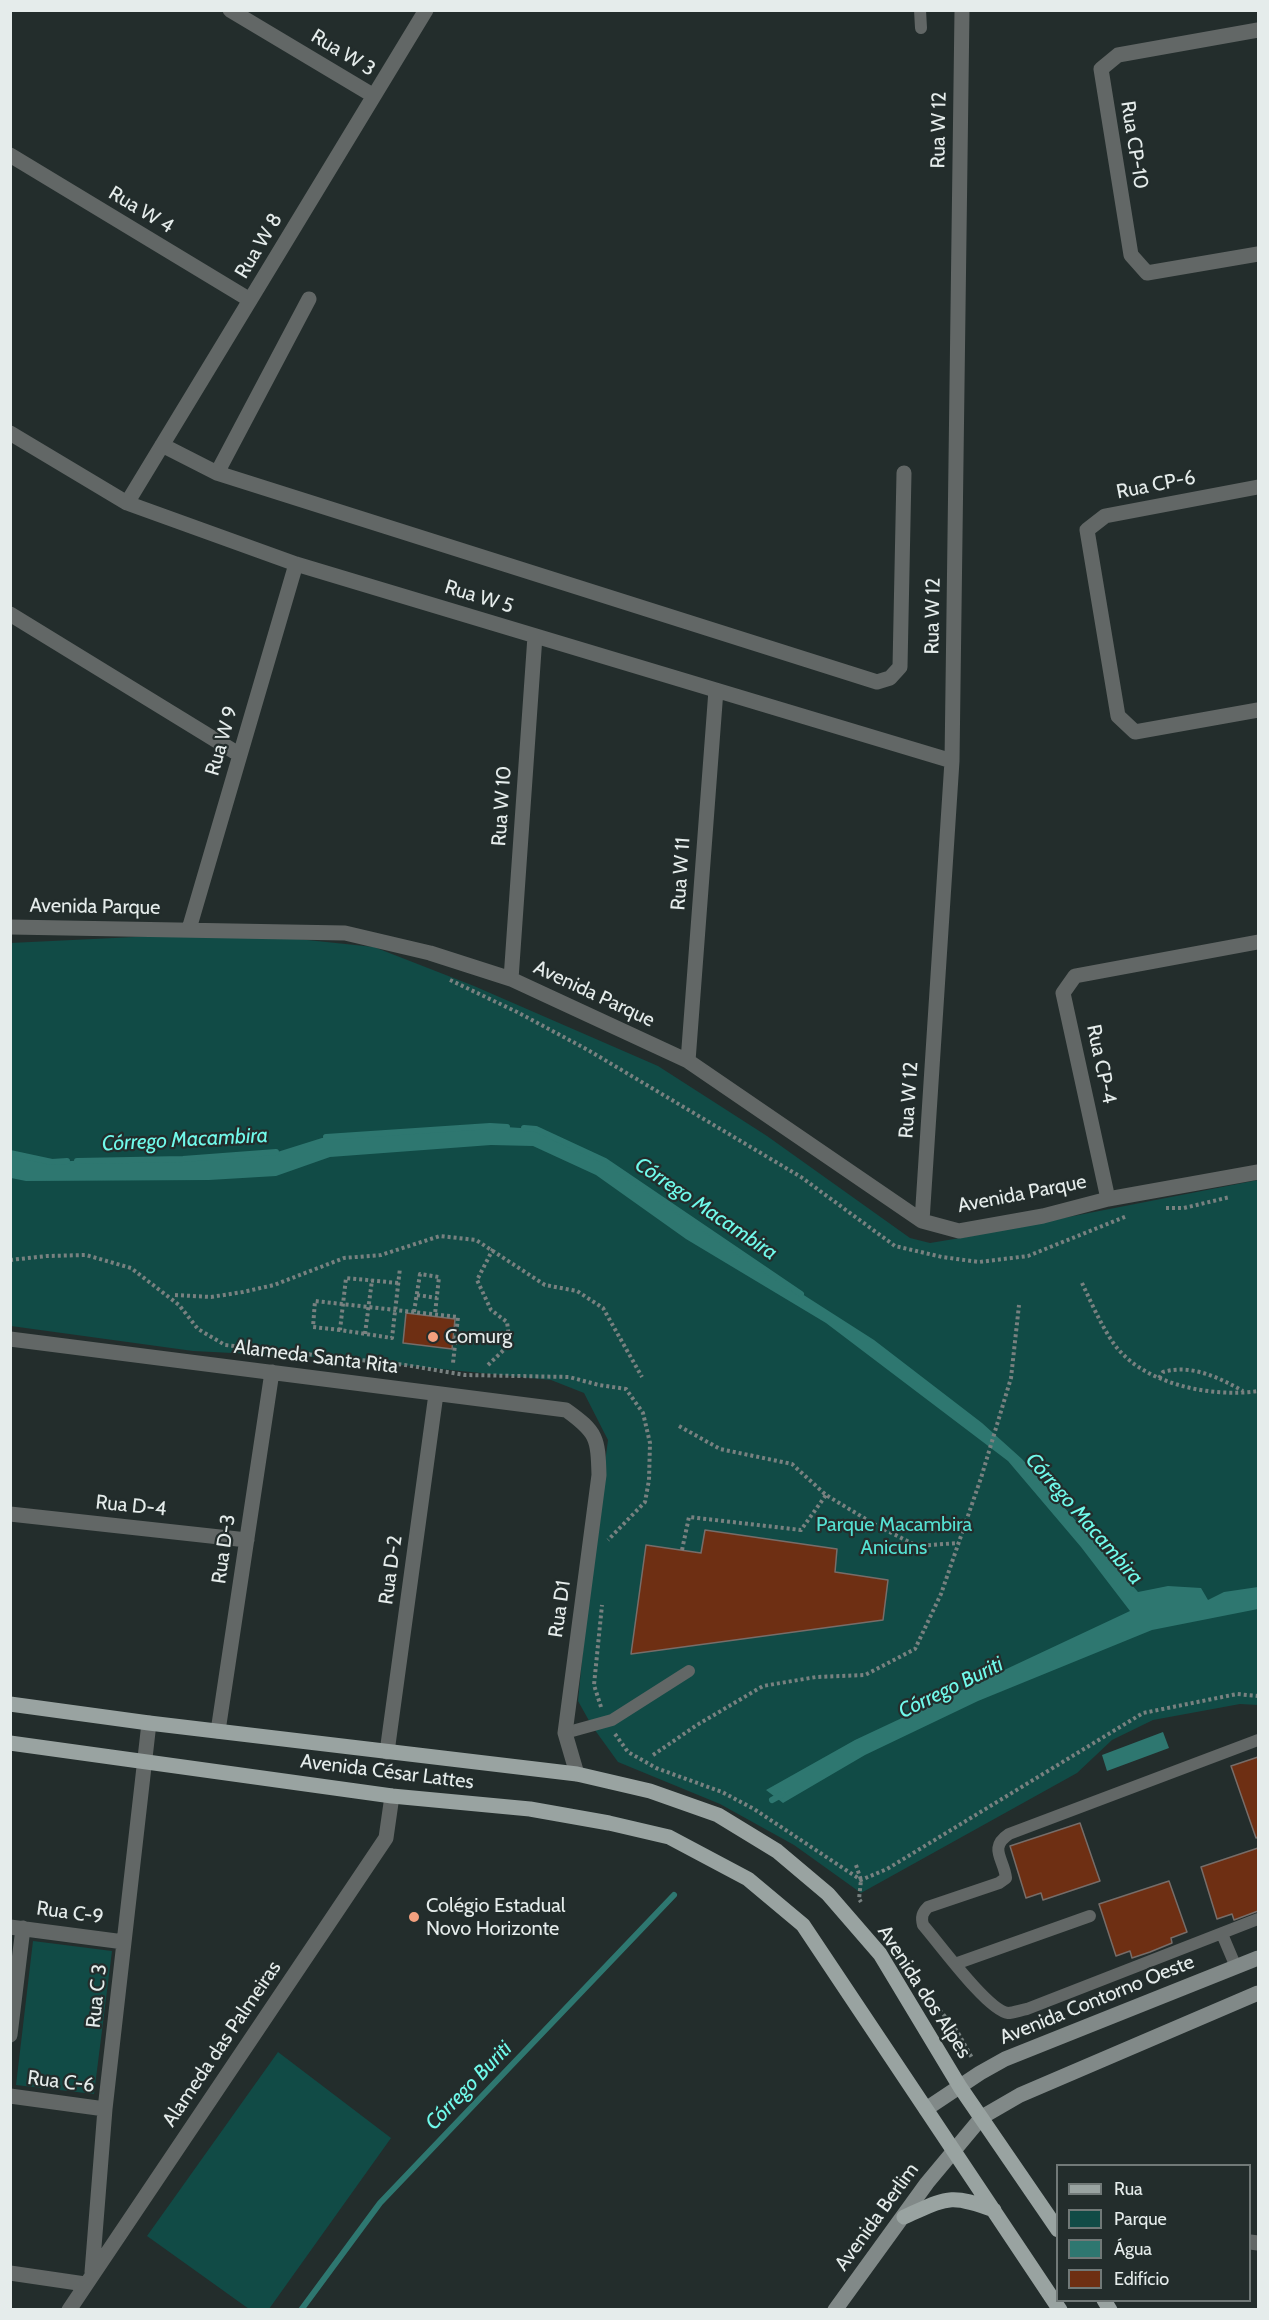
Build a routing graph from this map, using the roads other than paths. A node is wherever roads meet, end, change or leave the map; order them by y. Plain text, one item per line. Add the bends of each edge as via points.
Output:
1 (230, 10) edge
2 (426, 10) edge
3 (920, 10) edge
4 (962, 10) edge
5 (921, 28) dead end
6 (1258, 30) edge
7 (374, 96) junction
8 (10, 154) edge
9 (1258, 254) edge
10 (309, 299) dead end
11 (250, 300) junction
12 (12, 439) edge
13 (162, 445) junction
14 (216, 473) junction
15 (904, 473) dead end
16 (1258, 487) edge
17 (127, 503) junction
18 (296, 564) junction
19 (10, 614) edge
20 (535, 636) junction
21 (716, 690) junction
22 (1258, 710) edge
23 (240, 755) junction
24 (952, 761) junction
25 (10, 927) edge
26 (189, 929) junction
27 (1258, 942) edge
28 (511, 978) junction
29 (688, 1061) junction
30 (1258, 1172) edge
31 (1108, 1199) junction
32 (922, 1221) junction
33 (10, 1339) edge
34 (272, 1372) junction
35 (436, 1394) junction
36 (598, 1447) joint
37 (10, 1514) edge
38 (247, 1540) junction
39 (688, 1671) dead end
40 (10, 1704) edge
41 (149, 1723) junction
42 (218, 1731) junction
43 (565, 1733) junction
44 (1258, 1740) edge
45 (10, 1743) edge
46 (387, 1752) junction
47 (145, 1763) junction
48 (577, 1774) junction
49 (392, 1796) junction
50 (718, 1815) joint
51 (1090, 1916) dead end
52 (1258, 1919) edge
53 (17, 1928) edge
54 (1222, 1934) junction
55 (124, 1942) junction
56 (1258, 1958) edge
57 (955, 1964) junction
58 (1236, 1967) junction
59 (1258, 1993) edge
60 (10, 2035) edge
61 (960, 2087) junction
62 (10, 2097) edge
63 (105, 2109) junction
64 (926, 2109) junction
65 (982, 2117) junction
66 (953, 2150) junction
67 (994, 2210) junction
68 (904, 2217) junction
69 (1056, 2227) edge
70 (10, 2273) edge
71 (89, 2279) junction
72 (69, 2310) edge
73 (835, 2310) edge
74 (1060, 2310) edge

1 - 7 street, Rua W 3
2 - 7 street, Rua W 8
3 - 5 lane
4 - 24 street, Rua W 12
6 - 9 street, Rua CP-10 via 1118,55 1101,69 1131,255 1147,273
7 - 11 street, Rua W 8
8 - 11 street, Rua W 4
10 - 14 street
11 - 13 street, Rua W 8
12 - 17 street, Rua W 5
13 - 14 street
13 - 17 street, Rua W 8
14 - 15 street via 877,682 890,678 900,667
16 - 22 street, Rua CP-6 via 1105,516 1087,530 1118,716 1135,732
17 - 18 street, Rua W 5
18 - 20 street, Rua W 5
18 - 23 street, Rua W 9
19 - 23 street
20 - 21 street, Rua W 5
20 - 28 street, Rua W 10
21 - 24 street, Rua W 5
21 - 29 street, Rua W 11
23 - 26 street, Rua W 9
24 - 32 street, Rua W 12
25 - 26 street, Avenida Parque
26 - 28 street, Avenida Parque via 345,933
27 - 31 street, Rua CP-4 via 1075,976 1063,993
28 - 29 street, Avenida Parque
29 - 32 street, Avenida Parque
30 - 31 street
31 - 32 street, Avenida Parque via 959,1231
33 - 34 street, Alameda Santa Rita
34 - 35 street, Alameda Santa Rita
34 - 38 street, Rua D-3
35 - 36 street, Alameda Santa Rita via 566,1410 587,1425
35 - 46 street, Rua D-2
36 - 43 street, Rua D1 via 600,1475
37 - 38 street, Rua D-4
38 - 42 street, Rua D-3
39 - 43 lane via 612,1720
40 - 41 main road, Avenida César Lattes
41 - 42 main road, Avenida César Lattes
41 - 47 street, Rua C 3
42 - 46 main road, Avenida César Lattes
43 - 48 street, Rua D1
44 - 57 lane via 1002,1839 998,1854 1006,1878 923,1912 923,1925
45 - 47 main road, Avenida César Lattes
46 - 48 main road, Avenida César Lattes
47 - 49 main road, Avenida César Lattes
47 - 55 street, Rua C 3
48 - 50 main road, Avenida César Lattes via 650,1791
49 - 64 main road, Avenida César Lattes via 531,1809 609,1823 669,1838 748,1879 803,1924
49 - 71 street, Alameda das Palmeiras via 386,1838
50 - 61 main road, Avenida dos Alpes via 777,1851 828,1894 880,1954
51 - 57 lane
52 - 54 lane
53 - 55 street, Rua C-9
53 - 60 street
54 - 57 lane via 1027,2009 1007,2013 992,2005
54 - 58 lane
55 - 63 street, Rua C 3
56 - 58 main road, Avenida Contorno Oeste
58 - 61 main road, Avenida Contorno Oeste via 1005,2060
59 - 65 main road via 1020,2095
61 - 64 main road, Avenida Contorno Oeste
61 - 65 main road, Avenida dos Alpes
62 - 63 street, Rua C-6
63 - 71 street, Rua C 3
64 - 66 main road
65 - 66 main road
65 - 69 main road, Avenida dos Alpes
66 - 67 main road
66 - 68 main road, Avenida Berlim
67 - 68 main road via 963,2199 949,2199
67 - 74 main road
68 - 73 main road, Avenida Berlim
70 - 71 street
71 - 72 street, Alameda das Palmeiras

